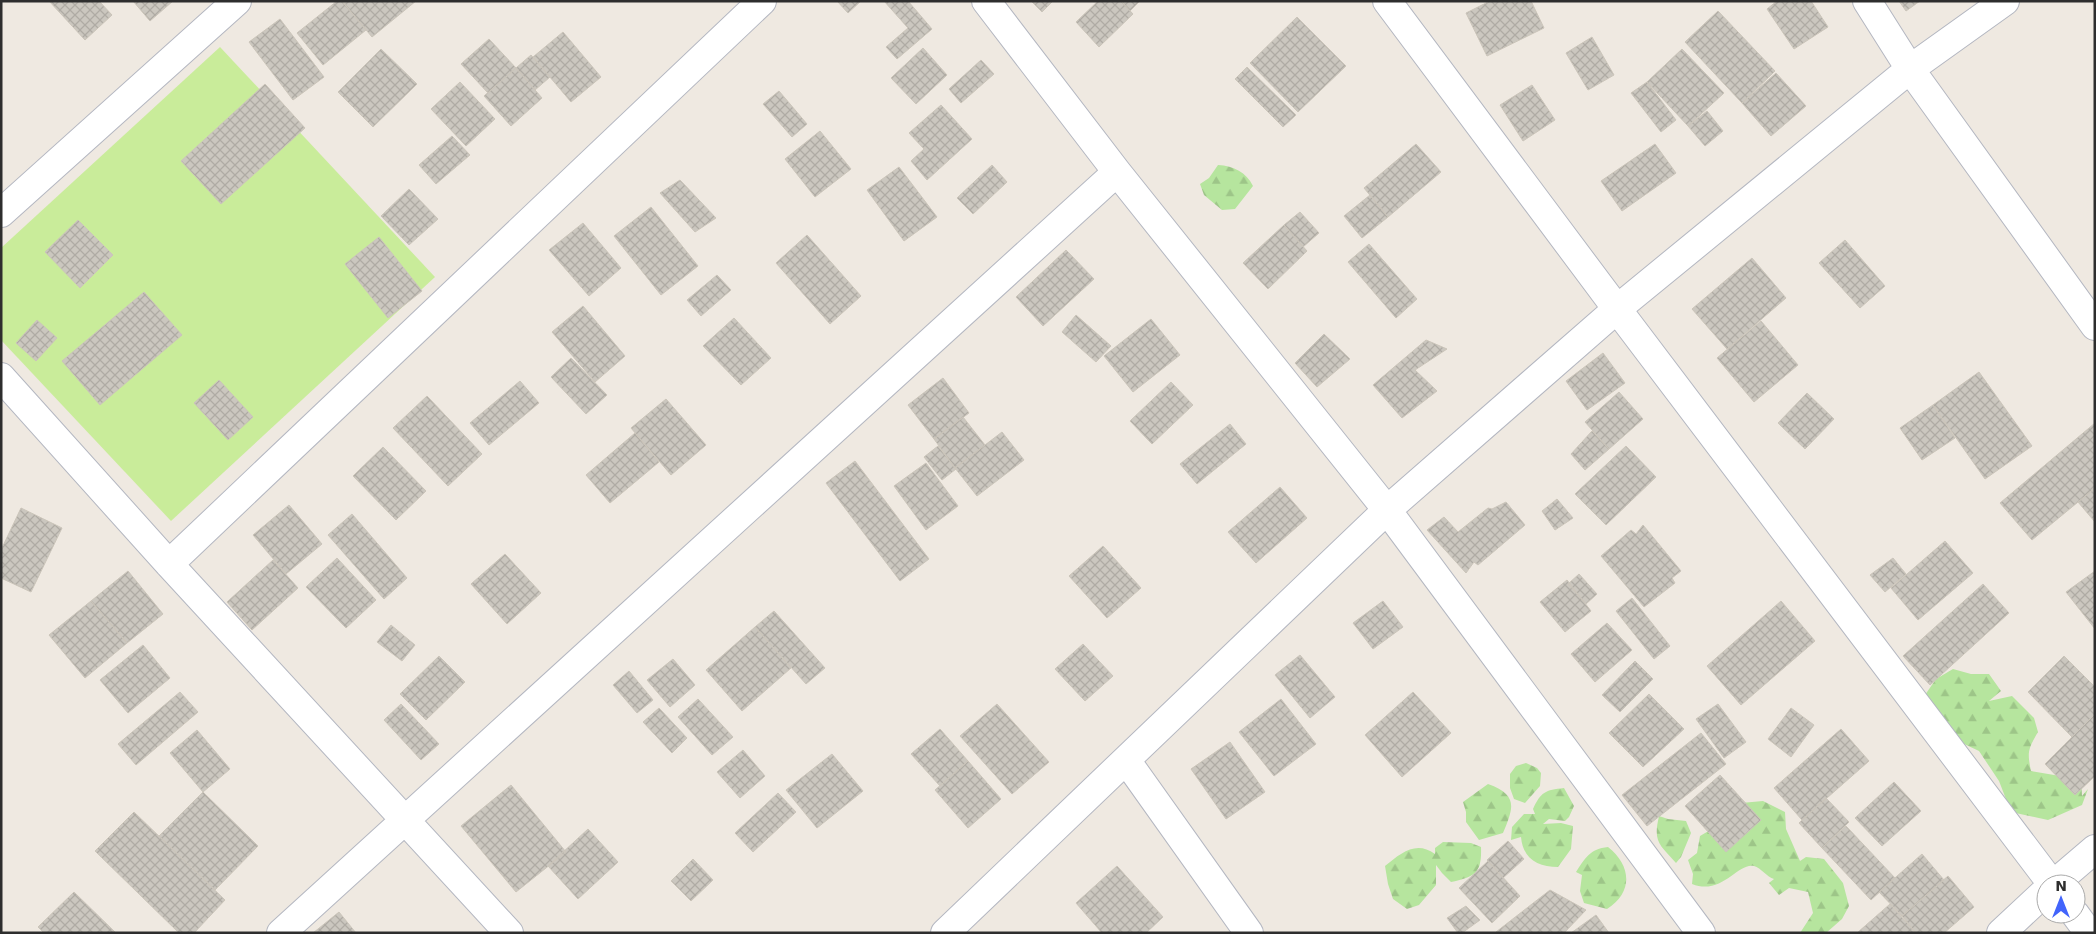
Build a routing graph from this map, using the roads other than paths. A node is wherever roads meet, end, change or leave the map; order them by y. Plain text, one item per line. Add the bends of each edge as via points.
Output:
1 (237, 1) edge
2 (762, 1) edge
3 (986, 1) edge
4 (1387, 1) edge
5 (1867, 1) edge
6 (2005, 1) edge
7 (1910, 69) junction
8 (1117, 172) junction
9 (1, 213) edge
10 (1616, 309) junction
11 (2095, 326) edge
12 (1, 377) edge
13 (1387, 510) junction
14 (169, 564) junction
15 (1126, 760) junction
16 (405, 820) junction
17 (2095, 849) edge
18 (2045, 874) edge
19 (2065, 874) edge
20 (2036, 900) edge
21 (281, 933) edge
22 (509, 933) edge
23 (945, 933) edge
24 (1249, 933) edge
25 (1701, 933) edge
26 (2001, 933) edge

1 - 9 street
2 - 14 street
3 - 8 street
4 - 10 street
5 - 7 street
6 - 7 street
7 - 10 street
7 - 11 street
8 - 13 street
8 - 16 street
10 - 13 street
10 - 18 street
12 - 14 street
13 - 15 street
13 - 25 street
14 - 16 street
15 - 23 street
15 - 24 street
16 - 21 street
16 - 22 street
17 - 19 street
20 - 26 street

